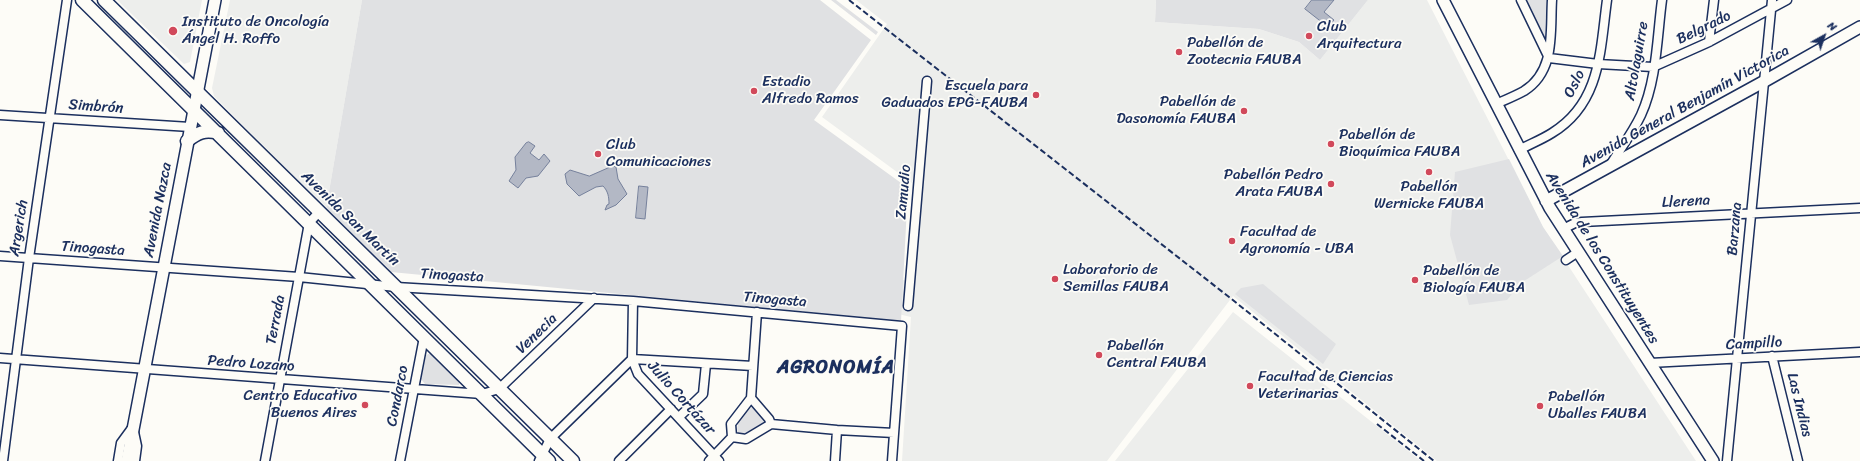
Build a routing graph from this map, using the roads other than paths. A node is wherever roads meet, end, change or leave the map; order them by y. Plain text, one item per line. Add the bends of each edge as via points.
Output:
1 (67, 0) edge
2 (82, 0) edge
3 (104, 0) edge
4 (215, 0) edge
5 (1443, 0) edge
6 (1521, 0) edge
7 (1552, 0) edge
8 (1607, 0) edge
9 (1662, 0) edge
10 (1714, 0) edge
11 (1772, 0) edge
12 (1787, 0) edge
13 (1771, 9) junction
14 (1860, 27) edge
15 (1709, 42) junction
16 (1549, 58) junction
17 (1598, 64) junction
18 (1653, 67) junction
19 (927, 81) dead end
20 (1763, 82) junction
21 (197, 91) junction
22 (1496, 104) junction
23 (194, 109) junction
24 (0, 115) edge
25 (50, 118) junction
26 (190, 128) junction
27 (218, 133) junction
28 (187, 141) junction
29 (1519, 150) junction
30 (1610, 166) junction
31 (1546, 200) junction
32 (1860, 208) edge
33 (319, 212) junction
34 (1750, 213) junction
35 (309, 223) junction
36 (1563, 228) junction
37 (1578, 252) junction
38 (0, 256) edge
39 (29, 258) junction
40 (1566, 260) dead end
41 (162, 268) junction
42 (299, 277) junction
43 (370, 284) junction
44 (396, 287) junction
45 (594, 298) junction
46 (633, 301) junction
47 (908, 306) dead end
48 (757, 312) junction
49 (424, 337) junction
50 (1860, 352) edge
51 (1772, 356) junction
52 (0, 358) edge
53 (16, 359) junction
54 (632, 359) junction
55 (1736, 359) junction
56 (1650, 363) junction
57 (706, 364) junction
58 (753, 366) junction
59 (144, 369) junction
60 (279, 380) junction
61 (413, 389) junction
62 (499, 389) junction
63 (482, 394) junction
64 (752, 398) junction
65 (671, 409) junction
66 (679, 418) junction
67 (770, 424) junction
68 (133, 427) junction
69 (837, 430) junction
70 (894, 433) junction
71 (732, 437) junction
72 (550, 439) junction
73 (543, 458) edge
74 (714, 459) edge
75 (2, 461) edge
76 (118, 461) edge
77 (127, 461) edge
78 (135, 461) edge
79 (265, 461) edge
80 (400, 461) edge
81 (573, 461) edge
82 (618, 461) edge
83 (835, 461) edge
84 (892, 461) edge
85 (1713, 461) edge
86 (1727, 461) edge
87 (1798, 461) edge

1 - 25 street, Argerich
2 - 23 main road, Avenida San Martín
3 - 21 main road, Avenida San Martín
4 - 21 main road, Avenida Nazca
5 - 22 main road, Avenida de los Constituyentes
6 - 16 street
7 - 16 street
8 - 17 street, Oslo
9 - 18 street, Altolaguirre
10 - 15 street
11 - 13 street, Barzana
12 - 13 street, Belgrado
13 - 15 street, Belgrado
13 - 20 street, Barzana
14 - 20 main road, Avenida General Benjamín Victorica
15 - 18 street, Belgrado
16 - 17 street
16 - 22 street via 1532,85
17 - 18 street
17 - 29 street, Oslo via 1592,86 1573,116 1552,133
18 - 30 street, Altolaguirre via 1650,89 1641,114
19 - 47 street, Zamudio
20 - 30 main road, Avenida General Benjamín Victorica
20 - 34 street, Barzana
21 - 23 main road, Avenida Nazca
21 - 33 main road, Avenida San Martín
22 - 29 main road, Avenida de los Constituyentes
23 - 26 main road, Avenida Nazca
23 - 27 main road, Avenida San Martín
24 - 25 street, Simbrón
25 - 26 street, Simbrón
25 - 39 street, Argerich
26 - 28 main road, Avenida Nazca
27 - 28 main road via 206,130
27 - 35 main road, Avenida San Martín
28 - 41 main road, Avenida Nazca
29 - 31 main road, Avenida de los Constituyentes
30 - 31 main road, Avenida General Benjamín Victorica
31 - 36 main road, Avenida de los Constituyentes
32 - 34 street, Llerena
33 - 35 street
33 - 44 main road, Avenida San Martín
34 - 36 street, Llerena via 1582,222
34 - 55 street, Barzana
35 - 42 street, Terrada
35 - 43 main road, Avenida San Martín
36 - 37 main road, Avenida de los Constituyentes
37 - 40 street
37 - 56 main road, Avenida de los Constituyentes
38 - 39 street, Tinogasta
39 - 41 street, Tinogasta
39 - 53 street, Argerich
41 - 42 street, Tinogasta
41 - 59 main road, Avenida Nazca
42 - 43 street, Tinogasta
42 - 60 street, Terrada
43 - 44 street, Tinogasta
43 - 49 main road, Avenida San Martín
44 - 45 street, Tinogasta
44 - 62 main road, Avenida San Martín
45 - 46 street, Tinogasta
45 - 62 street, Venecia
46 - 48 street, Tinogasta
46 - 54 street, Julio Cortázar
48 - 58 street
48 - 70 street, Tinogasta via 902,326
49 - 61 street, Condarco
49 - 63 main road, Avenida San Martín
50 - 51 street, Campillo
51 - 55 street, Campillo
51 - 87 street, Las Indias
52 - 53 street, Pedro Lozano
53 - 59 street, Pedro Lozano
53 - 75 street, Argerich
54 - 57 street
54 - 65 street, Julio Cortázar via 638,374
54 - 72 street
55 - 56 street, Campillo
55 - 86 street, Barzana
56 - 85 main road, Avenida de los Constituyentes
57 - 58 street
57 - 66 street via 703,394
58 - 64 street
59 - 60 street, Pedro Lozano
59 - 68 main road, Avenida Nazca
60 - 61 street, Pedro Lozano
60 - 79 street, Terrada
61 - 63 street, Pedro Lozano
61 - 80 street, Condarco
62 - 63 street, Pedro Lozano
62 - 72 main road, Avenida San Martín
63 - 73 main road, Avenida San Martín
64 - 67 street via 770,419
64 - 71 street via 731,424
65 - 66 street, Julio Cortázar
65 - 82 street
66 - 74 street, Julio Cortázar
67 - 69 street
67 - 71 street via 746,439
68 - 76 street, Avenida Nazca via 121,443
68 - 77 main road, Avenida Nazca
68 - 78 street, Avenida Nazca via 138,446
69 - 70 street
69 - 83 street
70 - 84 street
71 - 74 street
72 - 73 street
72 - 81 main road, Avenida San Martín

